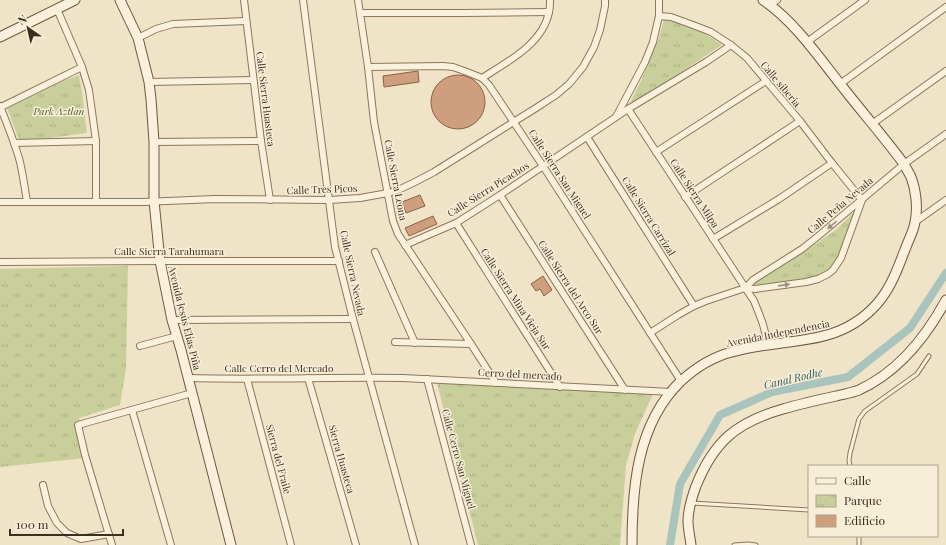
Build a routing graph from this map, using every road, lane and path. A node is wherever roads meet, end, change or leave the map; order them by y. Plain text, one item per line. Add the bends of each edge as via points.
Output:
1 (75, 0) edge
2 (120, 0) edge
3 (244, 0) edge
4 (304, 0) edge
5 (358, 0) edge
6 (550, 0) edge
7 (605, 0) edge
8 (659, 0) edge
9 (865, 0) edge
10 (770, 2) edge
11 (946, 7) edge
12 (57, 9) junction
13 (549, 12) junction
14 (360, 13) junction
15 (660, 16) junction
16 (246, 21) junction
17 (0, 37) edge
18 (138, 38) junction
19 (807, 42) junction
20 (731, 45) junction
21 (82, 67) junction
22 (368, 67) junction
23 (946, 71) edge
24 (482, 78) junction
25 (253, 80) junction
26 (766, 81) junction
27 (149, 82) junction
28 (840, 84) junction
29 (0, 106) edge
30 (628, 109) junction
31 (617, 116) junction
32 (800, 121) junction
33 (514, 122) junction
34 (872, 124) junction
35 (946, 134) edge
36 (587, 137) junction
37 (96, 141) junction
38 (261, 141) junction
39 (154, 142) junction
40 (14, 143) junction
41 (656, 152) junction
42 (832, 163) junction
43 (904, 164) junction
44 (543, 166) junction
45 (388, 193) junction
46 (500, 195) junction
47 (686, 197) junction
48 (270, 200) junction
49 (330, 200) junction
50 (862, 200) junction
51 (946, 200) edge
52 (96, 201) junction
53 (154, 201) junction
54 (0, 202) edge
55 (26, 202) junction
56 (915, 222) junction
57 (456, 223) junction
58 (713, 239) junction
59 (405, 245) junction
60 (375, 252) dead end
61 (160, 261) junction
62 (339, 261) junction
63 (0, 262) edge
64 (745, 288) junction
65 (946, 300) edge
66 (694, 306) junction
67 (353, 319) junction
68 (172, 320) junction
69 (650, 333) junction
70 (177, 336) junction
71 (395, 342) dead end
72 (415, 343) junction
73 (471, 344) junction
74 (767, 345) junction
75 (140, 346) dead end
76 (929, 356) dead end
77 (188, 378) junction
78 (308, 378) junction
79 (369, 378) junction
80 (247, 379) junction
81 (427, 379) junction
82 (681, 381) junction
83 (496, 383) junction
84 (560, 386) junction
85 (625, 390) junction
86 (671, 392) junction
87 (192, 393) junction
88 (132, 410) junction
89 (850, 465) edge
90 (43, 485) dead end
91 (690, 503) junction
92 (808, 510) edge
93 (109, 534) junction
94 (112, 545) edge
95 (171, 545) edge
96 (231, 545) edge
97 (291, 545) edge
98 (356, 545) edge
99 (415, 545) edge
100 (471, 545) edge
101 (632, 545) edge
102 (691, 545) edge
103 (734, 545) edge
104 (756, 545) edge

1 - 12 street
2 - 18 street, Avenida Jesús Elías Piña
3 - 16 street, Calle Sierra Huasteca
4 - 49 street, Calle Sierra Nevada
5 - 14 street, Calle Sierra Leona
6 - 13 street
7 - 33 street, Calle Tres Picos via 600,30 583,67 569,84
8 - 15 street, Calle Sierra Picachos
9 - 19 street
10 - 19 street, Avenida Independencia
11 - 28 street
12 - 17 street
12 - 21 street
13 - 14 street
13 - 24 street via 543,29 525,50
14 - 22 street, Calle Sierra Leona
15 - 20 street, Calle siberia via 693,24
15 - 31 street, Calle Sierra Picachos via 645,62
16 - 18 street via 173,24
16 - 25 street, Calle Sierra Huasteca
18 - 27 street, Avenida Jesús Elías Piña
19 - 28 street, Avenida Independencia
20 - 26 street, Calle siberia via 747,58
20 - 30 street, Calle Sierra Picachos
21 - 29 street
21 - 37 street via 89,90
22 - 24 street, Calle Sierra San Miguel via 443,66
22 - 45 street, Calle Sierra Leona via 374,122
23 - 34 street
24 - 33 street, Calle Sierra San Miguel
25 - 27 street
25 - 38 street, Calle Sierra Huasteca
26 - 32 street, Calle siberia
26 - 41 street
27 - 39 street, Avenida Jesús Elías Piña
28 - 34 street, Avenida Independencia
29 - 40 street
30 - 31 street, Calle Sierra Picachos
30 - 41 street, Calle Sierra Milpa
31 - 36 street, Calle Sierra Picachos
32 - 42 street, Calle siberia
32 - 47 street
33 - 44 street, Calle Sierra San Miguel
33 - 45 street, Calle Tres Picos via 434,172
34 - 43 street, Avenida Independencia
35 - 43 street, Calle Peña Nevada
36 - 44 street, Calle Sierra Picachos
36 - 66 street, Calle Sierra Carrizal
37 - 40 street
37 - 52 street
38 - 39 street
38 - 48 street, Calle Sierra Huasteca
39 - 53 street, Avenida Jesús Elías Piña
40 - 55 street via 24,181
41 - 47 street, Calle Sierra Milpa
42 - 50 street, Calle siberia
42 - 58 street
43 - 50 street, Calle Peña Nevada
43 - 56 street, Avenida Independencia via 914,184
44 - 46 street, Calle Sierra Picachos
44 - 69 street, Calle Sierra San Miguel
45 - 49 street, Calle Tres Picos
45 - 59 street, Calle Sierra Leona via 393,221
46 - 57 street, Calle Sierra Picachos
46 - 85 street, Calle Sierra del Arco Sur
47 - 58 street, Calle Sierra Milpa
48 - 49 street, Calle Tres Picos
48 - 53 street, Calle Tres Picos
49 - 62 street, Calle Sierra Nevada
50 -> 64 street, Calle Peña Nevada via 802,249 753,280
64 -> 50 street via 806,282 818,279 833,270 841,258
51 - 56 street
52 - 53 street, Calle Tres Picos
52 - 55 street, Calle Tres Picos
53 - 61 street, Avenida Jesús Elías Piña
54 - 55 street, Calle Tres Picos
56 - 74 street, Avenida Independencia via 894,278 882,298 864,316 848,327 823,337
57 - 59 street, Calle Sierra Picachos
57 - 84 street, Calle Sierra Mina Vieja Sur
58 - 64 street, Calle Sierra Milpa
59 - 73 street, Calle Sierra Leona
60 - 72 street
61 - 62 street, Calle Sierra Tarahumara
61 - 63 street, Calle Sierra Tarahumara
61 - 68 street, Avenida Jesús Elías Piña
62 - 67 street, Calle Sierra Nevada
64 - 66 street
64 - 74 street, Calle Sierra Milpa via 761,317
65 - 91 street via 913,349 873,383 857,391 782,409 744,424 732,432 722,441 702,472
66 - 69 street
67 - 68 street
67 - 79 street, Calle Sierra Nevada
68 - 70 street, Avenida Jesús Elías Piña
69 - 82 street, Calle Sierra San Miguel
70 - 75 street
70 - 77 street, Avenida Jesús Elías Piña
71 - 72 street
72 - 73 street
73 - 83 street, Calle Sierra Leona
74 - 82 street, Avenida Independencia via 719,356
76 - 89 lane via 917,374 859,418 850,453
77 - 80 street, Calle Cerro del Mercado
77 - 87 street, Avenida Jesús Elías Piña
78 - 79 street, Calle Cerro del Mercado
78 - 80 street, Calle Cerro del Mercado
78 - 98 street, Sierra Huasteca
79 - 81 street, Cerro del mercado
79 - 99 street, Calle Sierra Nevada
80 - 97 street, Sierra del Fraile
81 - 83 street, Cerro del mercado
81 - 100 street, Calle Cerro San Miguel
82 - 86 street, Avenida Independencia
83 - 84 street, Cerro del mercado
84 - 85 street, Cerro del mercado
85 - 86 street, Cerro del mercado
86 - 101 street, Avenida Independencia via 653,420 640,454 632,506
87 - 88 street
87 - 96 street, Avenida Jesús Elías Piña
88 - 93 street via 78,426
88 - 95 street
90 - 93 street via 48,506 57,523 67,533 81,539
91 - 92 lane
91 - 102 street via 688,520
93 - 94 street
103 - 104 lane

